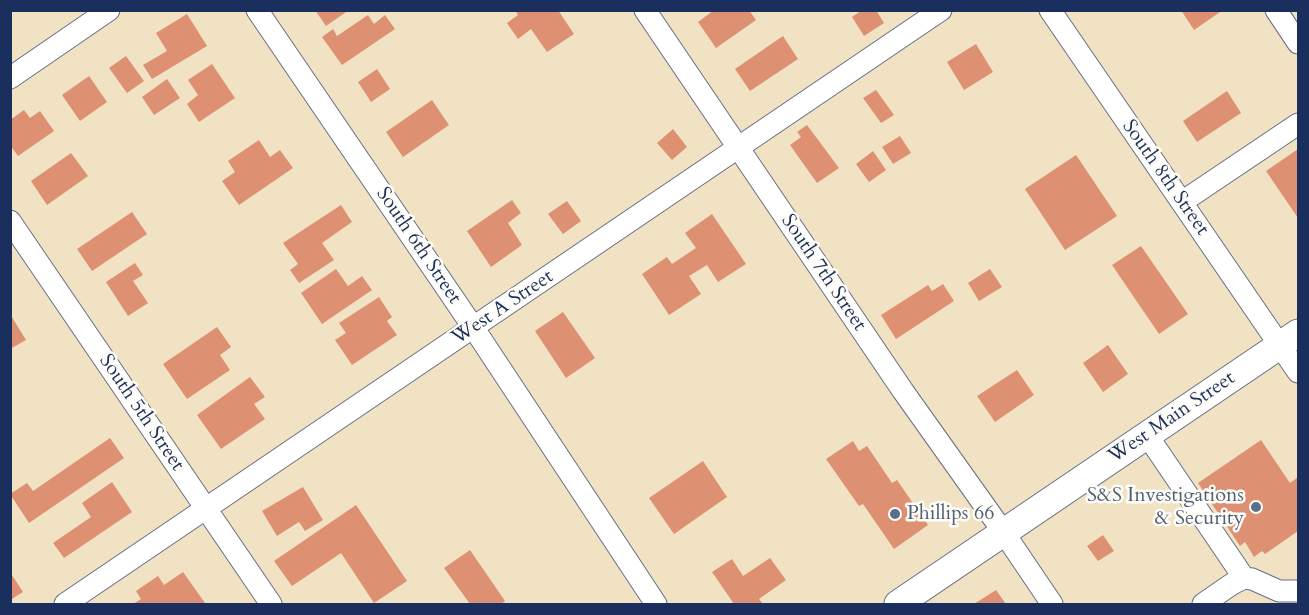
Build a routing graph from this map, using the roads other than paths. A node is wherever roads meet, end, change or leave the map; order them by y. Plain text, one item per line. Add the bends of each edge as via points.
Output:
1 (109, 10) edge
2 (257, 10) edge
3 (645, 10) edge
4 (941, 10) edge
5 (1050, 10) edge
6 (1276, 10) edge
7 (1299, 43) edge
8 (10, 78) edge
9 (1299, 124) edge
10 (738, 148) junction
11 (1182, 202) junction
12 (10, 221) edge
13 (473, 327) junction
14 (1289, 339) edge
15 (1299, 372) edge
16 (1147, 435) junction
17 (206, 509) junction
18 (1004, 532) junction
19 (1244, 578) junction
20 (1299, 591) edge
21 (65, 604) edge
22 (271, 604) edge
23 (656, 604) edge
24 (898, 604) edge
25 (1052, 604) edge
26 (1203, 604) edge

1 - 8 street
2 - 13 street, South 6th Street
3 - 10 street, South 7th Street
4 - 10 street, West A Street
5 - 11 street, South 8th Street
6 - 7 street
9 - 11 street
10 - 13 street, West A Street
10 - 18 street, South 7th Street
11 - 14 street, South 8th Street
12 - 17 street, South 5th Street
13 - 17 street, West A Street
13 - 23 street, South 6th Street
14 - 15 street, South 8th Street
14 - 16 main road, West Main Street
16 - 18 main road, West Main Street
16 - 19 street
17 - 21 street, West A Street
17 - 22 street, South 5th Street
18 - 24 main road, West Main Street
18 - 25 street, South 7th Street
19 - 20 street via 1279,591
19 - 26 street

